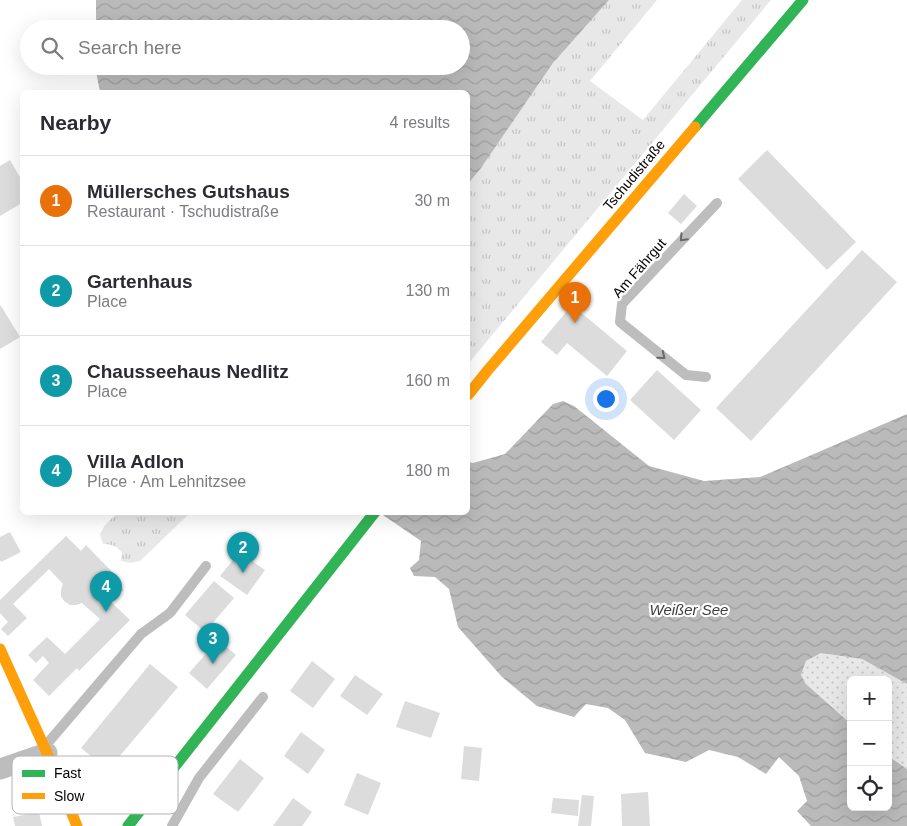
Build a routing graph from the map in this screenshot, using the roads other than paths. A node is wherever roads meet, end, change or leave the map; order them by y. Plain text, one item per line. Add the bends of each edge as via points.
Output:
1 (803, 0) edge
2 (717, 203) dead end
3 (706, 377) dead end
4 (470, 392) edge
5 (373, 515) edge
6 (206, 566) dead end
7 (0, 649) edge
8 (263, 697) dead end
9 (45, 750) junction
10 (31, 756) edge
11 (48, 756) edge
12 (178, 763) edge
13 (12, 764) edge
14 (0, 769) edge
15 (72, 814) edge
16 (137, 814) edge
17 (77, 826) edge
18 (128, 826) edge
19 (172, 826) edge

1 - 4 main road, Tschudistraße
2 -> 3 lane, Am Fährgut via 622,304 620,322 686,375
5 - 12 main road
6 - 9 lane via 170,613 141,634
7 - 9 main road
8 - 19 lane via 198,778
9 - 10 street
9 - 11 main road
13 - 14 street
15 - 17 main road
16 - 18 main road

